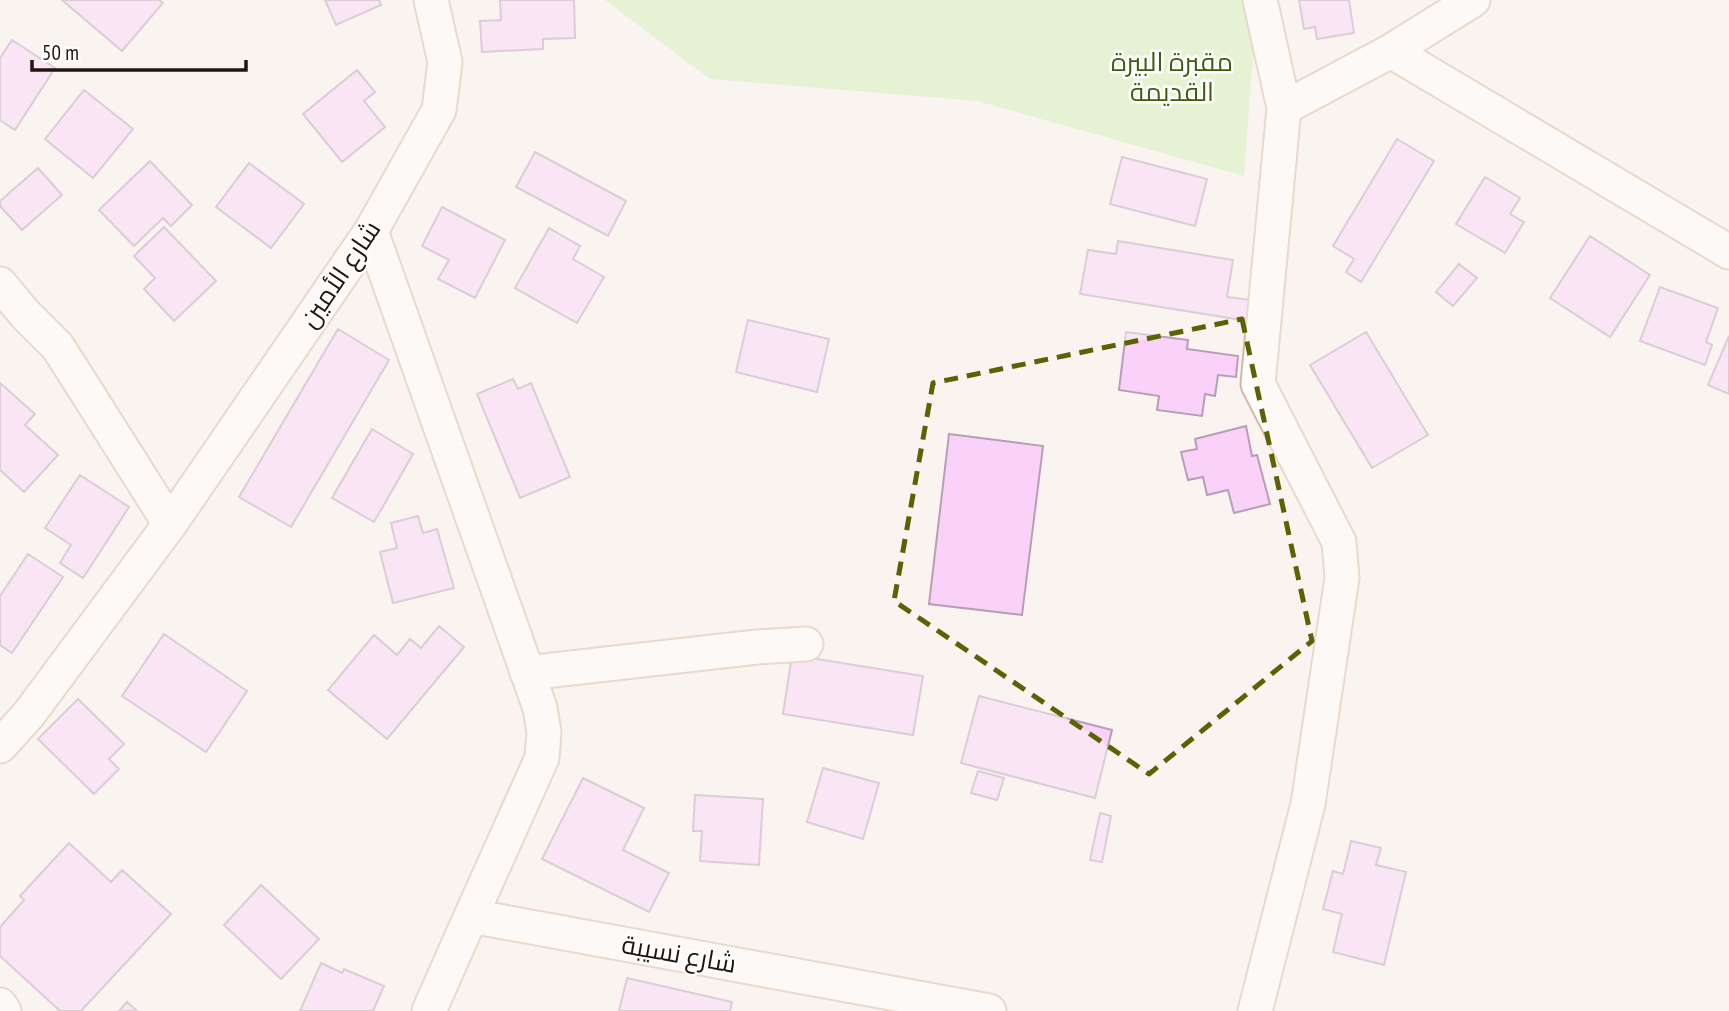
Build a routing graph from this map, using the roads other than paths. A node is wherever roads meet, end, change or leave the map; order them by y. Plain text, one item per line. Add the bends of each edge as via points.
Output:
1 (431, 0) edge
2 (1260, 0) edge
3 (1473, 0) edge
4 (1391, 51) junction
5 (1284, 108) junction
6 (370, 231) junction
7 (1729, 252) edge
8 (0, 284) edge
9 (170, 524) junction
10 (806, 644) dead end
11 (527, 673) junction
12 (0, 746) edge
13 (471, 916) junction
14 (0, 1005) edge
15 (4, 1011) edge
16 (429, 1011) edge
17 (989, 1011) edge
18 (1255, 1011) edge

1 - 6 street, شارع الأمين via 445,62 439,110
2 - 5 street
3 - 4 street
4 - 5 street
4 - 7 street
5 - 18 street via 1258,384 1339,542 1342,578 1308,804
6 - 9 street, شارع الأمين
6 - 11 street
8 - 9 street via 58,347
9 - 12 street, شارع الأمين via 29,714
10 - 11 street
11 - 13 street via 540,708 542,758
13 - 16 street
13 - 17 street, شارع نسيبة
14 - 15 street

